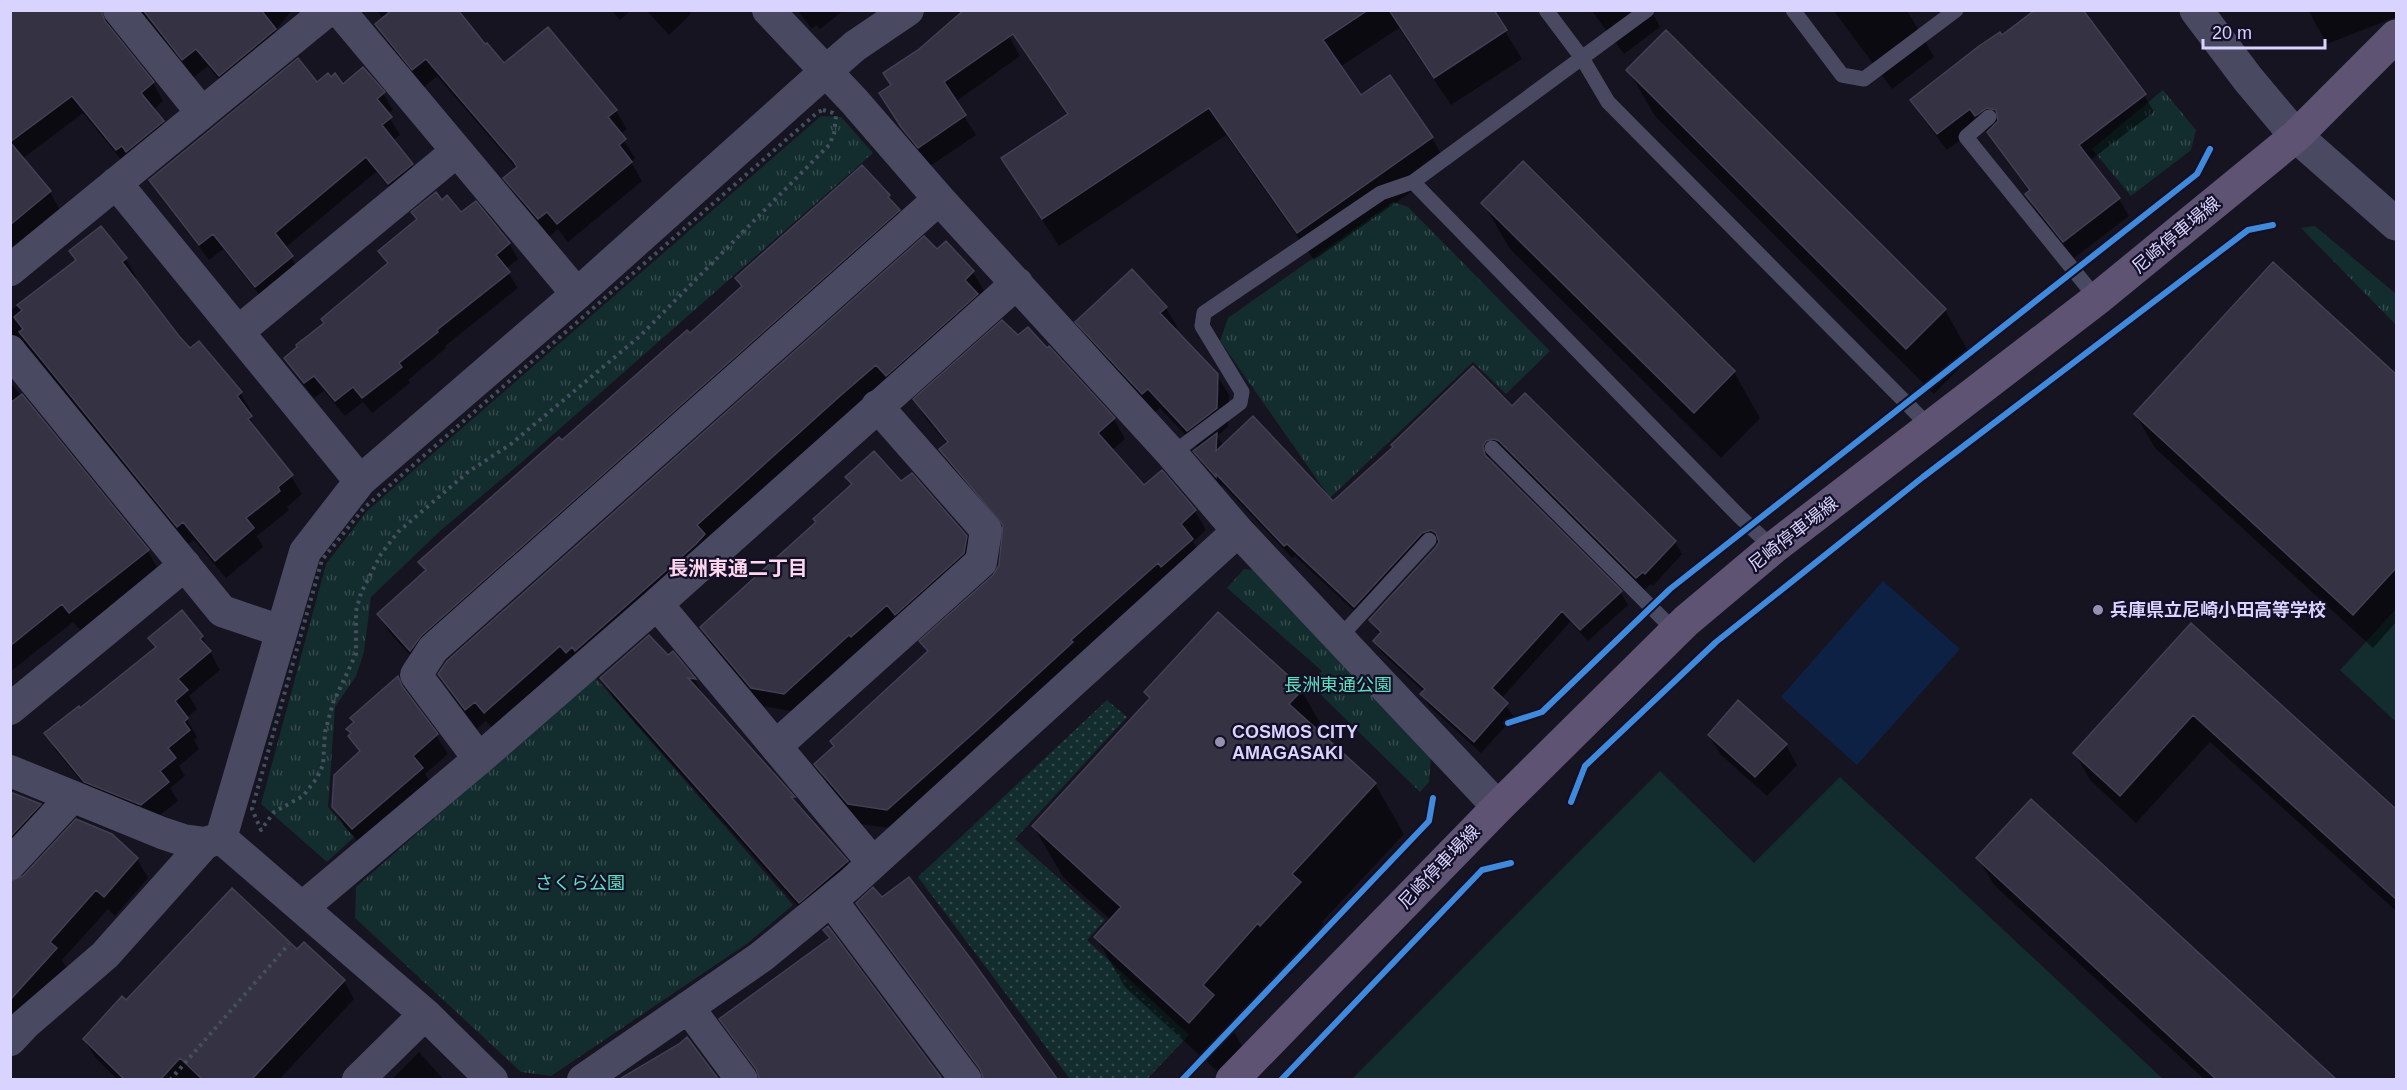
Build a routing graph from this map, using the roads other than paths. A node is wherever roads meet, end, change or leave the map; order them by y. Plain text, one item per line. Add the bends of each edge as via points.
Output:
1 (119, 10) edge
2 (328, 10) edge
3 (339, 10) edge
4 (768, 10) edge
5 (908, 10) edge
6 (1546, 10) edge
7 (1647, 10) edge
8 (1793, 10) edge
9 (1956, 10) edge
10 (2196, 10) edge
11 (2397, 36) edge
12 (1582, 58) junction
13 (825, 72) junction
14 (202, 113) junction
15 (1989, 117) dead end
16 (2296, 136) junction
17 (457, 151) junction
18 (1413, 182) junction
19 (116, 183) junction
20 (939, 199) junction
21 (2397, 224) edge
22 (10, 270) edge
23 (1017, 283) junction
24 (577, 294) junction
25 (2097, 299) junction
26 (238, 332) junction
27 (10, 351) edge
28 (877, 406) junction
29 (1930, 427) junction
30 (1492, 448) dead end
31 (1172, 454) junction
32 (360, 482) junction
33 (1239, 531) junction
34 (1429, 540) dead end
35 (1773, 548) junction
36 (185, 565) junction
37 (657, 604) junction
38 (281, 631) junction
39 (1676, 631) junction
40 (1339, 638) junction
41 (10, 709) edge
42 (776, 746) junction
43 (479, 759) junction
44 (10, 771) edge
45 (72, 797) junction
46 (1498, 807) junction
47 (213, 841) junction
48 (873, 863) junction
49 (10, 864) edge
50 (831, 900) junction
51 (308, 912) junction
52 (688, 1007) junction
53 (426, 1014) junction
54 (10, 1040) edge
55 (621, 1069) edge
56 (358, 1080) edge
57 (492, 1080) edge
58 (583, 1080) edge
59 (742, 1080) edge
60 (966, 1080) edge
61 (1232, 1080) edge

1 - 14 street
2 - 14 street
3 - 17 street
4 - 13 street
5 - 13 street
6 - 12 lane
7 - 12 lane
8 - 9 lane via 1842,75 1864,79
10 - 16 street
11 - 16 main road, 尼崎停車場線
12 - 18 lane
12 - 29 lane via 1608,102
13 - 20 street
13 - 24 street
14 - 19 street
15 - 25 lane via 1966,137
16 - 21 street
16 - 25 main road, 尼崎停車場線
17 - 24 street
17 - 26 street
18 - 31 lane via 1381,193 1204,313 1202,326 1242,392 1240,402
18 - 35 lane
19 - 22 street
19 - 26 street
20 - 23 street
20 - 43 street via 433,649 416,675
23 - 28 street
23 - 31 street
24 - 32 street
25 - 29 main road, 尼崎停車場線
26 - 32 street
27 - 36 street
28 - 37 street
28 - 42 street via 986,530 981,562
29 - 35 main road, 尼崎停車場線
30 - 39 lane
31 - 33 street
32 - 38 street via 305,552
33 - 40 street
33 - 48 street
34 - 40 lane
35 - 39 main road, 尼崎停車場線
36 - 38 street via 222,611
36 - 41 street
37 - 42 street
37 - 43 street
38 - 47 street
39 - 46 main road, 尼崎停車場線
40 - 46 street
42 - 48 street
43 - 51 street
44 - 45 street
45 - 47 street via 183,840
45 - 49 street
46 - 61 main road, 尼崎停車場線
47 - 51 street
47 - 54 street via 105,955
48 - 50 street
50 - 52 street via 761,957
50 - 60 street
51 - 53 street
52 - 55 street
52 - 59 street
53 - 56 street
53 - 57 street
55 - 58 street

